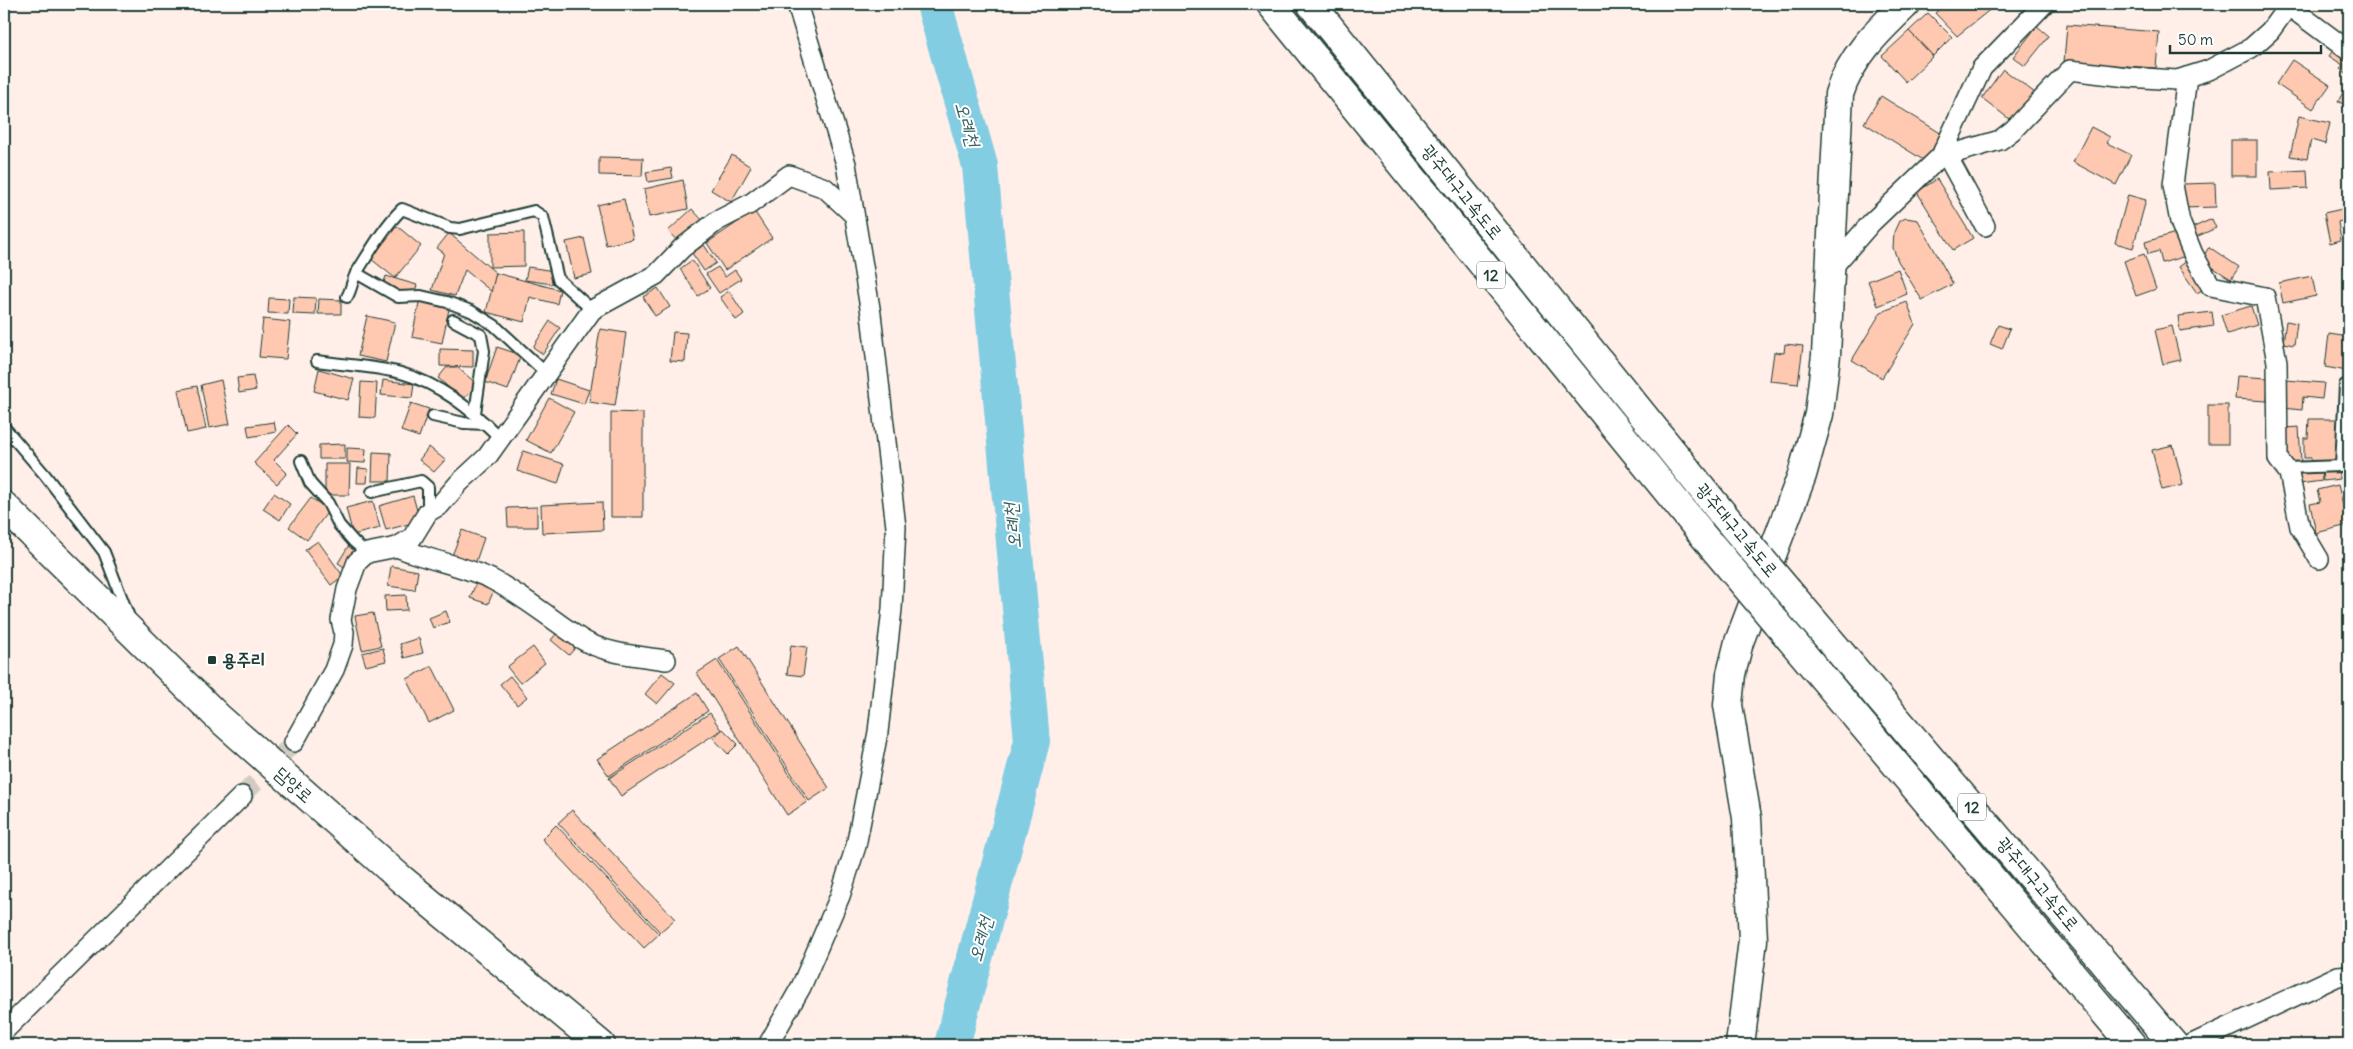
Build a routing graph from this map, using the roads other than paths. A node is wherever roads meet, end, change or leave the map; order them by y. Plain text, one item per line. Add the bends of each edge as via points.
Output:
1 (797, 4) edge
2 (1271, 4) edge
3 (1311, 4) edge
4 (1906, 4) edge
5 (2044, 4) edge
6 (2287, 5) edge
7 (2349, 51) edge
8 (2188, 76) junction
9 (1944, 150) junction
10 (854, 215) junction
11 (1985, 226) dead end
12 (1830, 270) junction
13 (356, 273) junction
14 (347, 297) dead end
15 (592, 310) junction
16 (453, 320) dead end
17 (317, 361) dead end
18 (546, 374) junction
19 (2345, 385) dead end
20 (475, 413) junction
21 (433, 416) dead end
22 (486, 424) junction
23 (4, 427) edge
24 (499, 437) junction
25 (301, 460) dead end
26 (2345, 465) edge
27 (2285, 468) junction
28 (372, 492) dead end
29 (4, 506) edge
30 (428, 512) junction
31 (397, 547) junction
32 (366, 553) junction
33 (2320, 559) dead end
34 (136, 637) junction
35 (666, 660) dead end
36 (294, 742) tunnel mouth
37 (242, 796) tunnel mouth
38 (2349, 975) edge
39 (4, 1032) edge
40 (601, 1045) edge
41 (768, 1045) edge
42 (1740, 1045) edge
43 (2132, 1045) edge
44 (2174, 1045) edge
45 (2190, 1045) edge

1 - 10 street via 846,164
2 - 43 main road, 광주대구고속도로 / 12, bridge via 1712,546
3 - 44 main road, 광주대구고속도로 / 12, bridge via 1722,513
4 - 12 main road via 1863,49 1848,70 1839,94
5 - 9 street via 1982,68
6 - 7 street
6 - 8 street via 2270,31 2251,48 2209,70
8 - 9 street via 2177,80 2070,70 2000,140 1952,154
8 - 27 street via 2173,185 2180,222 2211,286 2265,297 2277,362 2278,459
9 - 11 street
9 - 12 street via 1930,168 1871,223
10 - 15 street via 825,188 790,175 750,204 718,221 682,248 656,275
10 - 41 street via 871,314 896,527 892,609 878,732 856,846 840,896 802,987
12 - 42 main road via 1825,363 1813,440 1739,642 1731,674 1728,705 1747,818 1753,940
13 - 14 lane
13 - 15 lane via 374,243 402,209 460,229 534,211 543,217 558,278
13 - 18 lane via 398,296 421,296 471,311 494,325
15 - 18 street
16 - 20 lane via 481,335 484,351
17 - 20 lane via 400,373 432,384
18 - 24 street
19 - 26 lane
20 - 22 lane
21 - 22 lane
22 - 24 lane
23 - 34 lane via 104,552
24 - 30 street via 487,457 459,482 440,505
25 - 32 lane via 310,483 328,503 339,525
26 - 27 lane
27 - 33 street via 2300,527
28 - 30 lane via 421,481 428,488
29 - 34 main road, 담양로
30 - 31 street via 412,538
31 - 32 street
31 - 35 street via 490,579 582,640 620,653
32 - 36 street via 357,562 346,589 341,620 343,645 334,670
34 - 40 main road, 담양로 via 318,807
37 - 39 street
38 - 45 street via 2338,976

